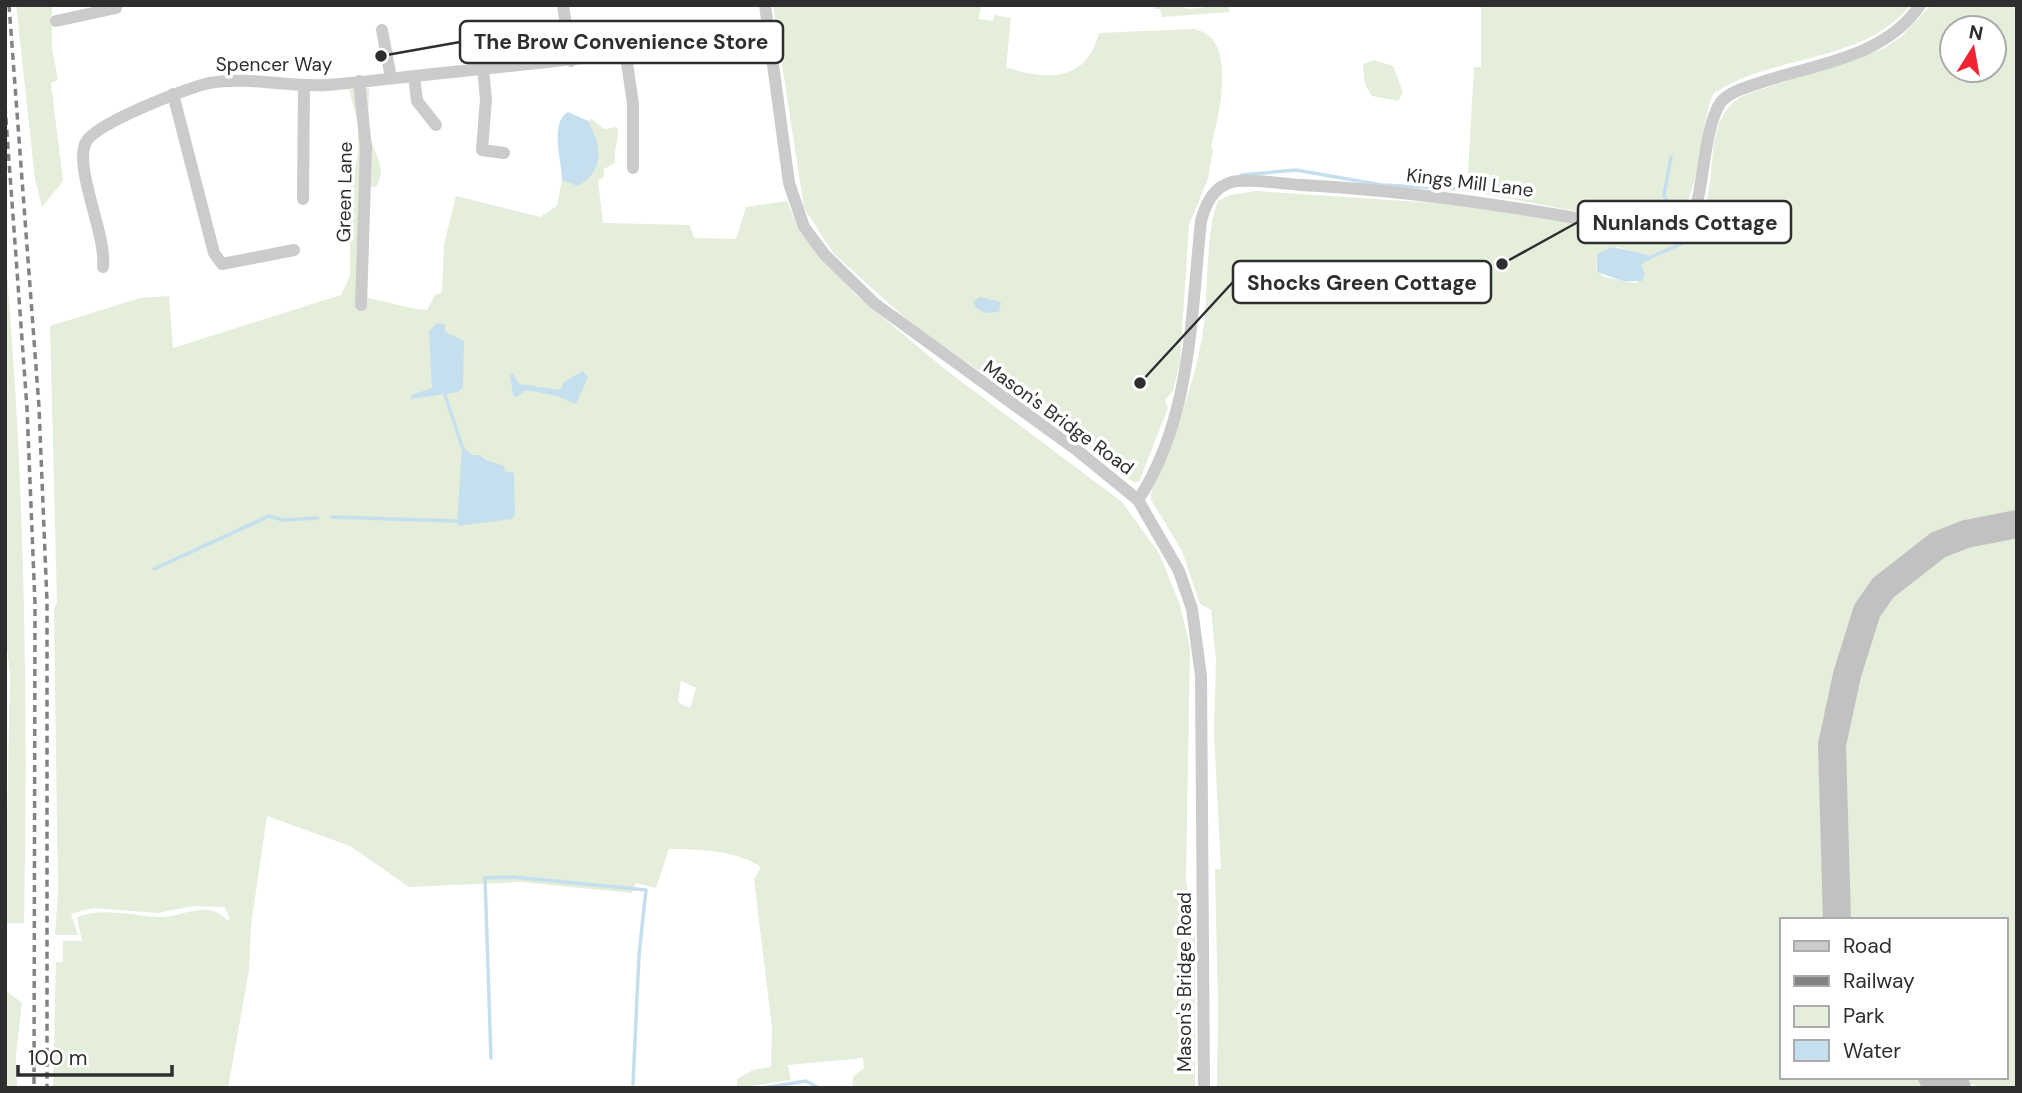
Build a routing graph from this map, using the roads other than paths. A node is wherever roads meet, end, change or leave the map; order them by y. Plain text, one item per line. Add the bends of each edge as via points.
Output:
1 (563, 5) edge
2 (765, 5) edge
3 (1920, 5) edge
4 (116, 7) edge
5 (56, 21) dead end
6 (382, 30) dead end
7 (769, 35) junction
8 (626, 56) junction
9 (571, 61) junction
10 (483, 69) junction
11 (414, 76) junction
12 (391, 78) junction
13 (359, 81) junction
14 (304, 85) junction
15 (173, 94) junction
16 (436, 125) dead end
17 (504, 153) dead end
18 (633, 168) dead end
19 (303, 199) dead end
20 (294, 250) dead end
21 (103, 267) dead end
22 (361, 305) dead end
23 (1138, 500) junction
24 (1204, 1088) edge

1 - 9 street
2 - 7 street, Mason's Bridge Road
3 - 23 street, Kings Mill Lane via 1879,43 1857,54 1750,86 1724,99 1715,115 1694,214 1675,231 1650,232 1483,201 1232,182 1206,203 1200,221 1185,377 1160,453
4 - 5 street
6 - 12 street
7 - 8 street, Spencer Way
7 - 23 street, Mason's Bridge Road via 792,198 804,227 825,255 907,330 1078,451
8 - 9 street, Spencer Way
8 - 18 street via 633,104
9 - 10 street, Spencer Way
10 - 11 street, Spencer Way
10 - 17 street via 482,150
11 - 12 street, Spencer Way
11 - 16 street via 417,101
12 - 13 street, Spencer Way
13 - 14 street, Spencer Way
13 - 22 street, Green Lane via 366,148
14 - 15 street, Spencer Way via 232,80
14 - 19 street
15 - 20 street via 204,221 222,264
15 - 21 street, Spencer Way via 93,133 86,142 86,176 103,247
23 - 24 street, Mason's Bridge Road via 1179,571 1198,637

